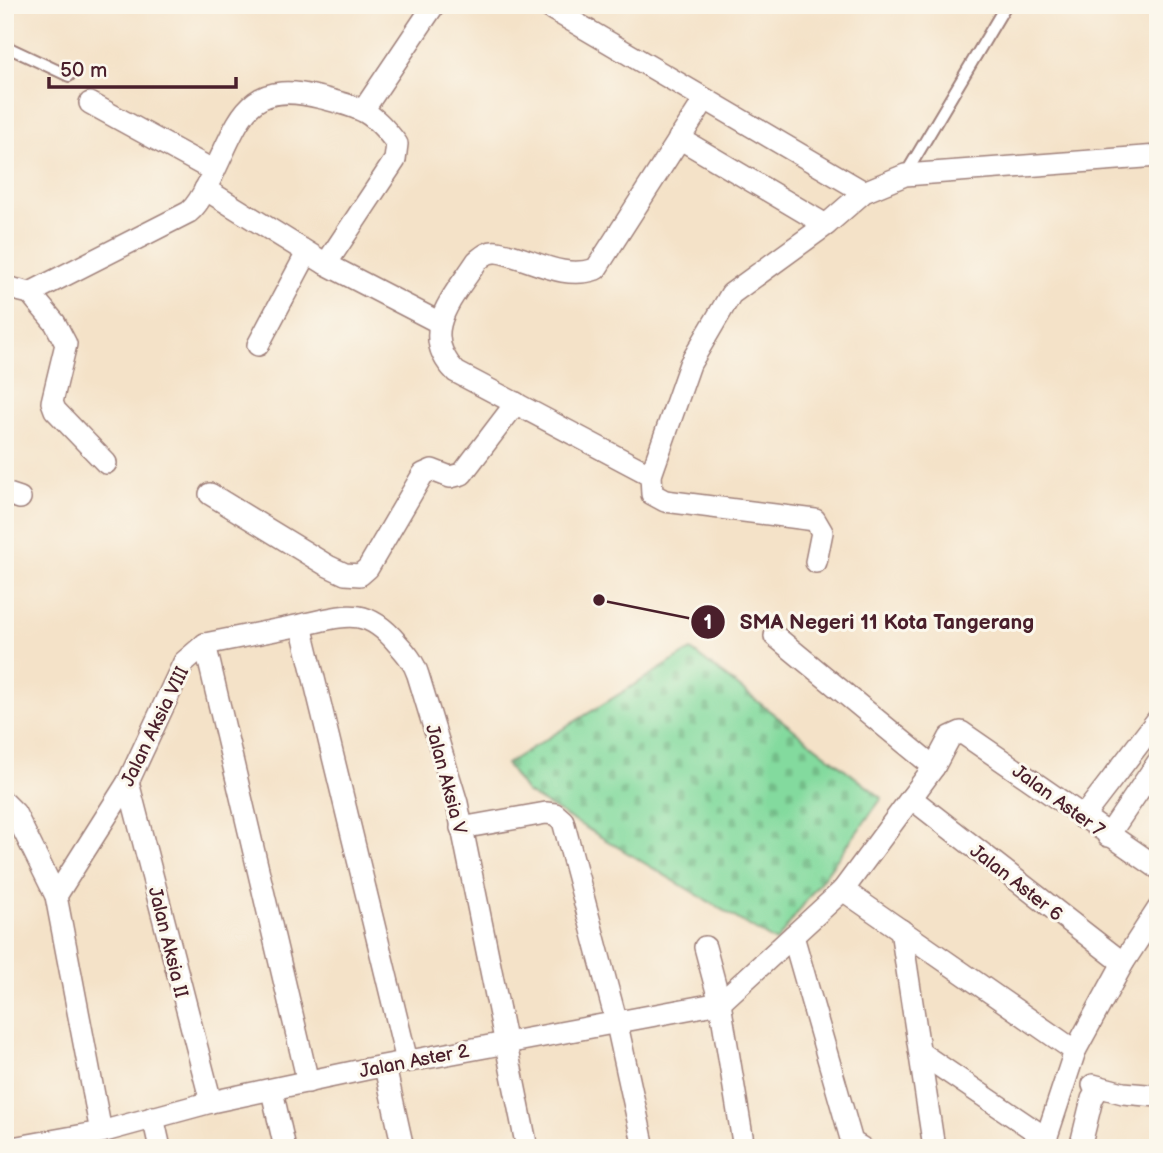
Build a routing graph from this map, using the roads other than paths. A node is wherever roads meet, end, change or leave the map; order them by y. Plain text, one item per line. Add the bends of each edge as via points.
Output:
1 (435, 5) edge
2 (545, 5) edge
3 (1006, 5) edge
4 (5, 46) edge
5 (69, 76) dead end
6 (705, 99) junction
7 (90, 103) dead end
8 (364, 109) junction
9 (679, 138) junction
10 (1158, 156) edge
11 (905, 175) junction
12 (210, 180) junction
13 (864, 192) junction
14 (826, 225) junction
15 (307, 253) junction
16 (326, 264) junction
17 (5, 287) edge
18 (30, 293) junction
19 (438, 322) junction
20 (258, 345) dead end
21 (516, 403) junction
22 (106, 463) dead end
23 (650, 475) junction
24 (210, 494) dead end
25 (816, 562) dead end
26 (303, 633) junction
27 (775, 636) dead end
28 (205, 644) junction
29 (1158, 719) edge
30 (1158, 762) edge
31 (934, 767) junction
32 (128, 782) junction
33 (911, 798) junction
34 (5, 803) edge
35 (1082, 818) junction
36 (461, 828) junction
37 (1108, 836) junction
38 (1158, 868) edge
39 (843, 890) junction
40 (56, 896) junction
41 (1158, 909) edge
42 (901, 930) junction
43 (793, 936) junction
44 (705, 947) dead end
45 (1123, 963) junction
46 (720, 1003) junction
47 (615, 1020) junction
48 (504, 1042) junction
49 (1076, 1051) junction
50 (922, 1054) junction
51 (407, 1061) junction
52 (385, 1067) junction
53 (308, 1082) junction
54 (272, 1091) junction
55 (1158, 1096) edge
56 (211, 1102) junction
57 (153, 1117) junction
58 (100, 1132) junction
59 (1045, 1143) edge
60 (12, 1148) edge
61 (160, 1148) edge
62 (285, 1148) edge
63 (403, 1148) edge
64 (527, 1148) edge
65 (644, 1148) edge
66 (744, 1148) edge
67 (862, 1148) edge
68 (934, 1148) edge
69 (1080, 1148) edge

1 - 8 street
2 - 6 street
3 - 11 lane
4 - 5 lane
6 - 9 street
6 - 13 street
7 - 12 street
8 - 12 street via 293,90 269,93 249,106
8 - 16 street via 397,144 395,160
9 - 14 street
9 - 19 street via 596,269 541,267 495,251 486,254
10 - 11 street
11 - 13 street
12 - 15 street
12 - 18 street via 188,212
13 - 14 street
14 - 23 street via 749,279 726,301 690,363
15 - 16 street
15 - 20 street
16 - 19 street
17 - 18 street
18 - 22 street via 66,344 52,402 55,410
19 - 21 street via 440,353 448,365
21 - 23 street
21 - 24 street via 462,474 450,477 432,470 423,474 360,575 328,566
23 - 25 street via 652,494 665,502 815,520 822,532
26 - 28 street
26 - 36 street, Jalan Aksia V via 352,614 370,618 414,663
26 - 51 street
27 - 31 street
28 - 32 street, Jalan Aksia VIII via 184,662
28 - 53 street
29 - 35 street
30 - 37 street
31 - 33 street
31 - 35 street, Jalan Aster 7 via 950,737 961,732
32 - 40 street, Jalan Aksia VIII
32 - 56 street, Jalan Aksia II
33 - 39 street
33 - 45 street, Jalan Aster 6
34 - 40 street via 15,813
35 - 37 street, Jalan Aster 7
36 - 47 street via 546,813 563,821
36 - 48 street, Jalan Aksia V
37 - 38 street, Jalan Aster 7
39 - 42 street
39 - 43 street
40 - 58 street
41 - 45 street
42 - 49 street
42 - 50 street
43 - 46 street
43 - 67 street via 850,1137
44 - 46 street
45 - 49 street
46 - 47 street, Jalan Aster 2
46 - 66 street
47 - 48 street, Jalan Aster 2
47 - 65 street
48 - 51 street, Jalan Aster 2
48 - 64 street, Jalan Aksia V
49 - 59 street
50 - 59 street
50 - 68 street
51 - 52 street, Jalan Aster 2
52 - 53 street, Jalan Aster 2
52 - 63 street
53 - 54 street, Jalan Aster 2
54 - 56 street, Jalan Aster 2
54 - 62 street
55 - 69 street via 1096,1086
56 - 57 street, Jalan Aster 2
57 - 58 street, Jalan Aster 2
57 - 61 street
58 - 60 street, Jalan Aster 2

